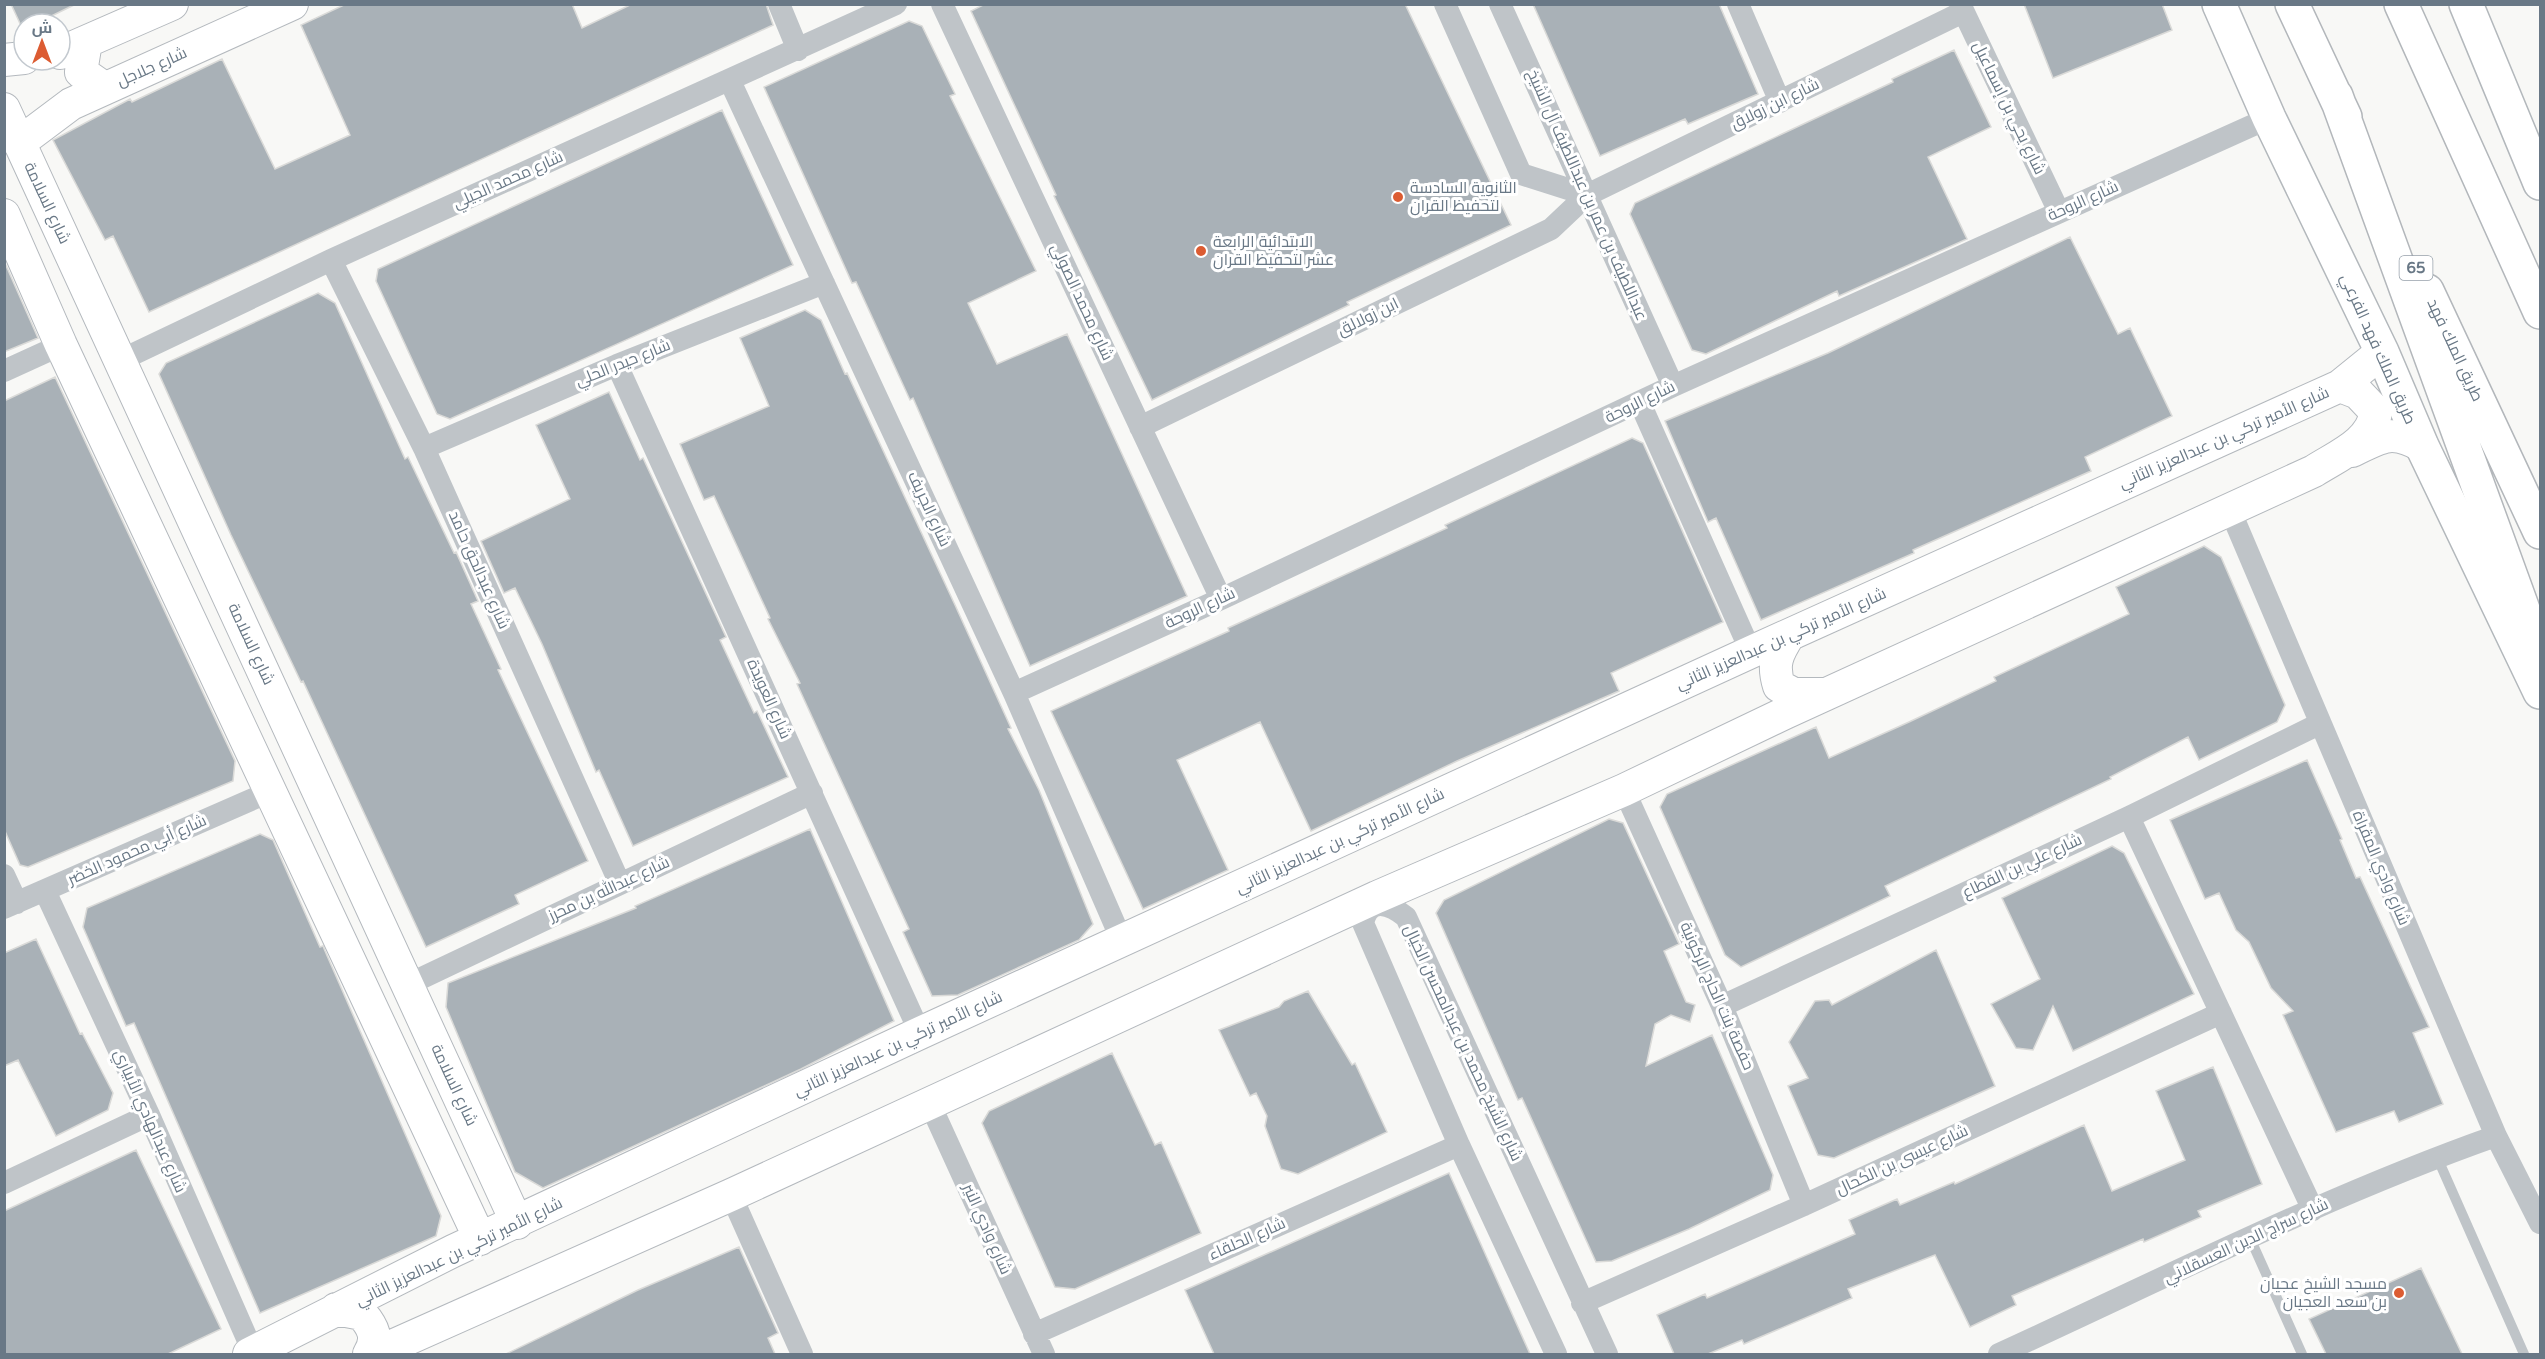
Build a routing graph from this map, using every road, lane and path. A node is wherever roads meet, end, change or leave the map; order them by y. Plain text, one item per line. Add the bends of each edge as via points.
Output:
1 (292, 4) edge
2 (779, 4) edge
3 (896, 4) edge
4 (942, 4) edge
5 (1445, 4) edge
6 (1500, 4) edge
7 (1738, 4) edge
8 (2219, 4) edge
9 (2292, 4) edge
10 (2402, 4) edge
11 (2466, 4) edge
12 (168, 5) edge
13 (1961, 8) edge
14 (2416, 34) junction
15 (73, 47) edge
16 (798, 50) junction
17 (730, 81) junction
18 (104, 88) junction
19 (2336, 96) junction
20 (1780, 102) junction
21 (4, 109) edge
22 (2270, 118) junction
23 (19, 143) junction
24 (2541, 183) edge
25 (1587, 195) junction
26 (2059, 212) junction
27 (4, 215) edge
28 (2541, 258) edge
29 (331, 260) junction
30 (824, 282) junction
31 (2541, 312) edge
32 (61, 345) junction
33 (2382, 352) junction
34 (121, 360) junction
35 (617, 365) junction
36 (4, 371) edge
37 (1673, 386) junction
38 (2340, 386) junction
39 (1640, 403) junction
40 (1140, 427) junction
41 (2422, 446) junction
42 (424, 448) junction
43 (2314, 471) junction
44 (2230, 510) junction
45 (2541, 532) edge
46 (1221, 599) junction
47 (1789, 635) junction
48 (1751, 652) junction
49 (2541, 656) edge
50 (1716, 668) junction
51 (2541, 692) edge
52 (1014, 693) junction
53 (1826, 694) junction
54 (2319, 724) junction
55 (1750, 730) junction
56 (1624, 790) junction
57 (269, 792) junction
58 (812, 793) junction
59 (2129, 817) junction
60 (4, 875) edge
61 (620, 884) junction
62 (45, 891) junction
63 (11, 905) edge
64 (1122, 941) junction
65 (407, 985) junction
66 (368, 1001) junction
67 (1722, 1005) junction
68 (2220, 1013) junction
69 (920, 1033) junction
70 (930, 1104) junction
71 (149, 1115) junction
72 (2496, 1136) junction
73 (1459, 1145) junction
74 (2437, 1157) junction
75 (498, 1179) junction
76 (4, 1183) edge
77 (731, 1195) junction
78 (2535, 1199) edge
79 (464, 1203) junction
80 (1804, 1205) junction
81 (2313, 1210) junction
82 (517, 1223) junction
83 (2541, 1223) edge
84 (480, 1239) junction
85 (2250, 1239) junction
86 (1582, 1303) junction
87 (336, 1309) junction
88 (1035, 1334) junction
89 (251, 1353) edge
90 (369, 1354) edge
91 (374, 1354) edge
92 (802, 1354) edge
93 (1044, 1354) edge
94 (1556, 1354) edge
95 (1607, 1354) edge
96 (1999, 1354) edge
97 (2302, 1354) edge
98 (2524, 1354) edge

1 - 18 street, شارع جلاجل
2 - 16 street
3 - 16 street, شارع محمد الجيلي
4 - 40 street, شارع محمد الصولي
5 - 25 street via 1521,174
6 - 25 street, عبداللطيف بن عمر بن عبداللطيف آل الشيخ
7 - 20 street
8 - 22 main road, طريق الملك فهد الفرعي
9 - 19 main road, طريق الملك فهد / 65
10 - 14 main road
11 - 24 main road
12 - 15 street
13 - 20 street, شارع ابن زولاق
13 - 26 street, شارع يحي بن إسماعيل
14 - 28 main road
14 - 31 main road
15 - 18 street via 81,72
16 - 17 street, شارع محمد الجيلي
17 - 29 street, شارع محمد الجيلي
17 - 30 street, شارع الجريف
18 - 23 street, شارع جلاجل via 71,104
19 - 45 main road, طريق الملك فهد / 65
19 - 49 main road
20 - 25 street, شارع ابن زولاق
21 - 23 street, شارع السلامة
22 - 26 street, شارع الروحة
22 - 33 main road, طريق الملك فهد الفرعي
23 - 34 street, شارع السلامة
25 - 37 street, عبداللطيف بن عمر بن عبداللطيف آل الشيخ
25 - 40 street, ابن زولالق via 1551,228
26 - 37 street, شارع الروحة
27 - 32 street
29 - 34 street, شارع محمد الجيلي
29 - 42 street, شارع عبدالحق حامد
30 - 35 street, شارع حيدر الحلي
30 - 52 street, شارع الجريف
32 - 36 street
32 - 57 street
33 - 38 street
33 - 41 main road, طريق الملك فهد الفرعي
34 - 65 street, شارع السلامة
35 - 42 street, شارع حيدر الحلي
35 - 58 street, شارع العويدة
37 - 39 street, شارع الروحة
38 - 43 street, شارع الأمير تركي بن عبدالعزيز الثاني via 2358,393 2376,412 2374,425 2363,439
38 - 47 street, شارع الأمير تركي بن عبدالعزيز الثاني
39 - 46 street, شارع الروحة
39 - 48 street
40 - 46 street, شارع محمد الصولي
41 - 43 street via 2403,435 2378,438
41 - 51 main road, طريق الملك فهد الفرعي
42 - 61 street, شارع عبدالحق حامد
43 - 44 street, شارع الأمير تركي بن عبدالعزيز الثاني
44 - 53 street, شارع الأمير تركي بن عبدالعزيز الثاني
44 - 54 street, شارع وادي المقراة
46 - 52 street, شارع الروحة
47 - 48 street, شارع الأمير تركي بن عبدالعزيز الثاني
47 - 53 street via 1775,659 1779,686 1794,694
48 - 50 street, شارع الأمير تركي بن عبدالعزيز الثاني
50 - 55 street via 1742,672 1765,688 1765,705
50 - 64 street, شارع الأمير تركي بن عبدالعزيز الثاني
52 - 64 street, شارع الجريف
53 - 55 street, شارع الأمير تركي بن عبدالعزيز الثاني
54 - 59 street, شارع علي بن القطاع
54 - 72 street, شارع وادي المقراة
55 - 56 street, شارع الأمير تركي بن عبدالعزيز الثاني
56 - 67 street, حفصة بنت الحاج الركونية
56 - 70 street, شارع الأمير تركي بن عبدالعزيز الثاني via 1366,902
57 - 62 street, شارع أبي محمود الخضر
57 - 66 street
58 - 61 street, شارع عبدالله بن محرز
58 - 69 street, شارع العويدة
59 - 67 street, شارع علي بن القطاع
59 - 68 street
60 - 63 street
61 - 65 street, شارع عبدالله بن محرز
62 - 63 street, شارع أبي محمود الخضر
62 - 71 street, شارع عبدالهادي الأبياري
64 - 69 street, شارع الأمير تركي بن عبدالعزيز الثاني
65 - 66 street
65 - 75 street, شارع السلامة
66 - 79 street
67 - 80 street, حفصة بنت الحاج الركونية
68 - 80 street, شارع عيسى بن الكحال
68 - 81 street
69 - 82 street, شارع الأمير تركي بن عبدالعزيز الثاني
70 - 77 street, شارع الأمير تركي بن عبدالعزيز الثاني
70 - 88 street, شارع وادي النير
71 - 76 street
71 - 89 street, شارع عبدالهادي الأبياري
72 - 74 street, شارع سراج الدين العسقلاني
72 - 78 street, شارع وادي المقراة
73 - 86 street, شارع الشيخ محمد بن عبدالمحسن الخيال via 1363,923 1365,914 1383,904 1393,906 1406,918
73 - 88 street, شارع الحلقاء
73 - 94 street, شارع الشيخ محمد بن عبدالمحسن الخيال
74 - 81 street, شارع سراج الدين العسقلاني
74 - 98 lane
75 - 79 street via 489,1207
75 - 82 street, شارع السلامة
77 - 91 street, شارع الأمير تركي بن عبدالعزيز الثاني
77 - 92 street
78 - 83 street, شارع وادي المقراة
79 - 84 street
80 - 86 street, شارع عيسى بن الكحال
81 - 85 street, شارع سراج الدين العسقلاني
82 - 84 street, شارع الأمير تركي بن عبدالعزيز الثاني
84 - 87 street, شارع الأمير تركي بن عبدالعزيز الثاني
85 - 96 street, شارع سراج الدين العسقلاني
85 - 97 lane
86 - 95 street, شارع الشيخ محمد بن عبدالمحسن الخيال
87 - 89 street, شارع الأمير تركي بن عبدالعزيز الثاني
87 - 90 street via 362,1314 370,1323 375,1341
88 - 93 street, شارع وادي النير

